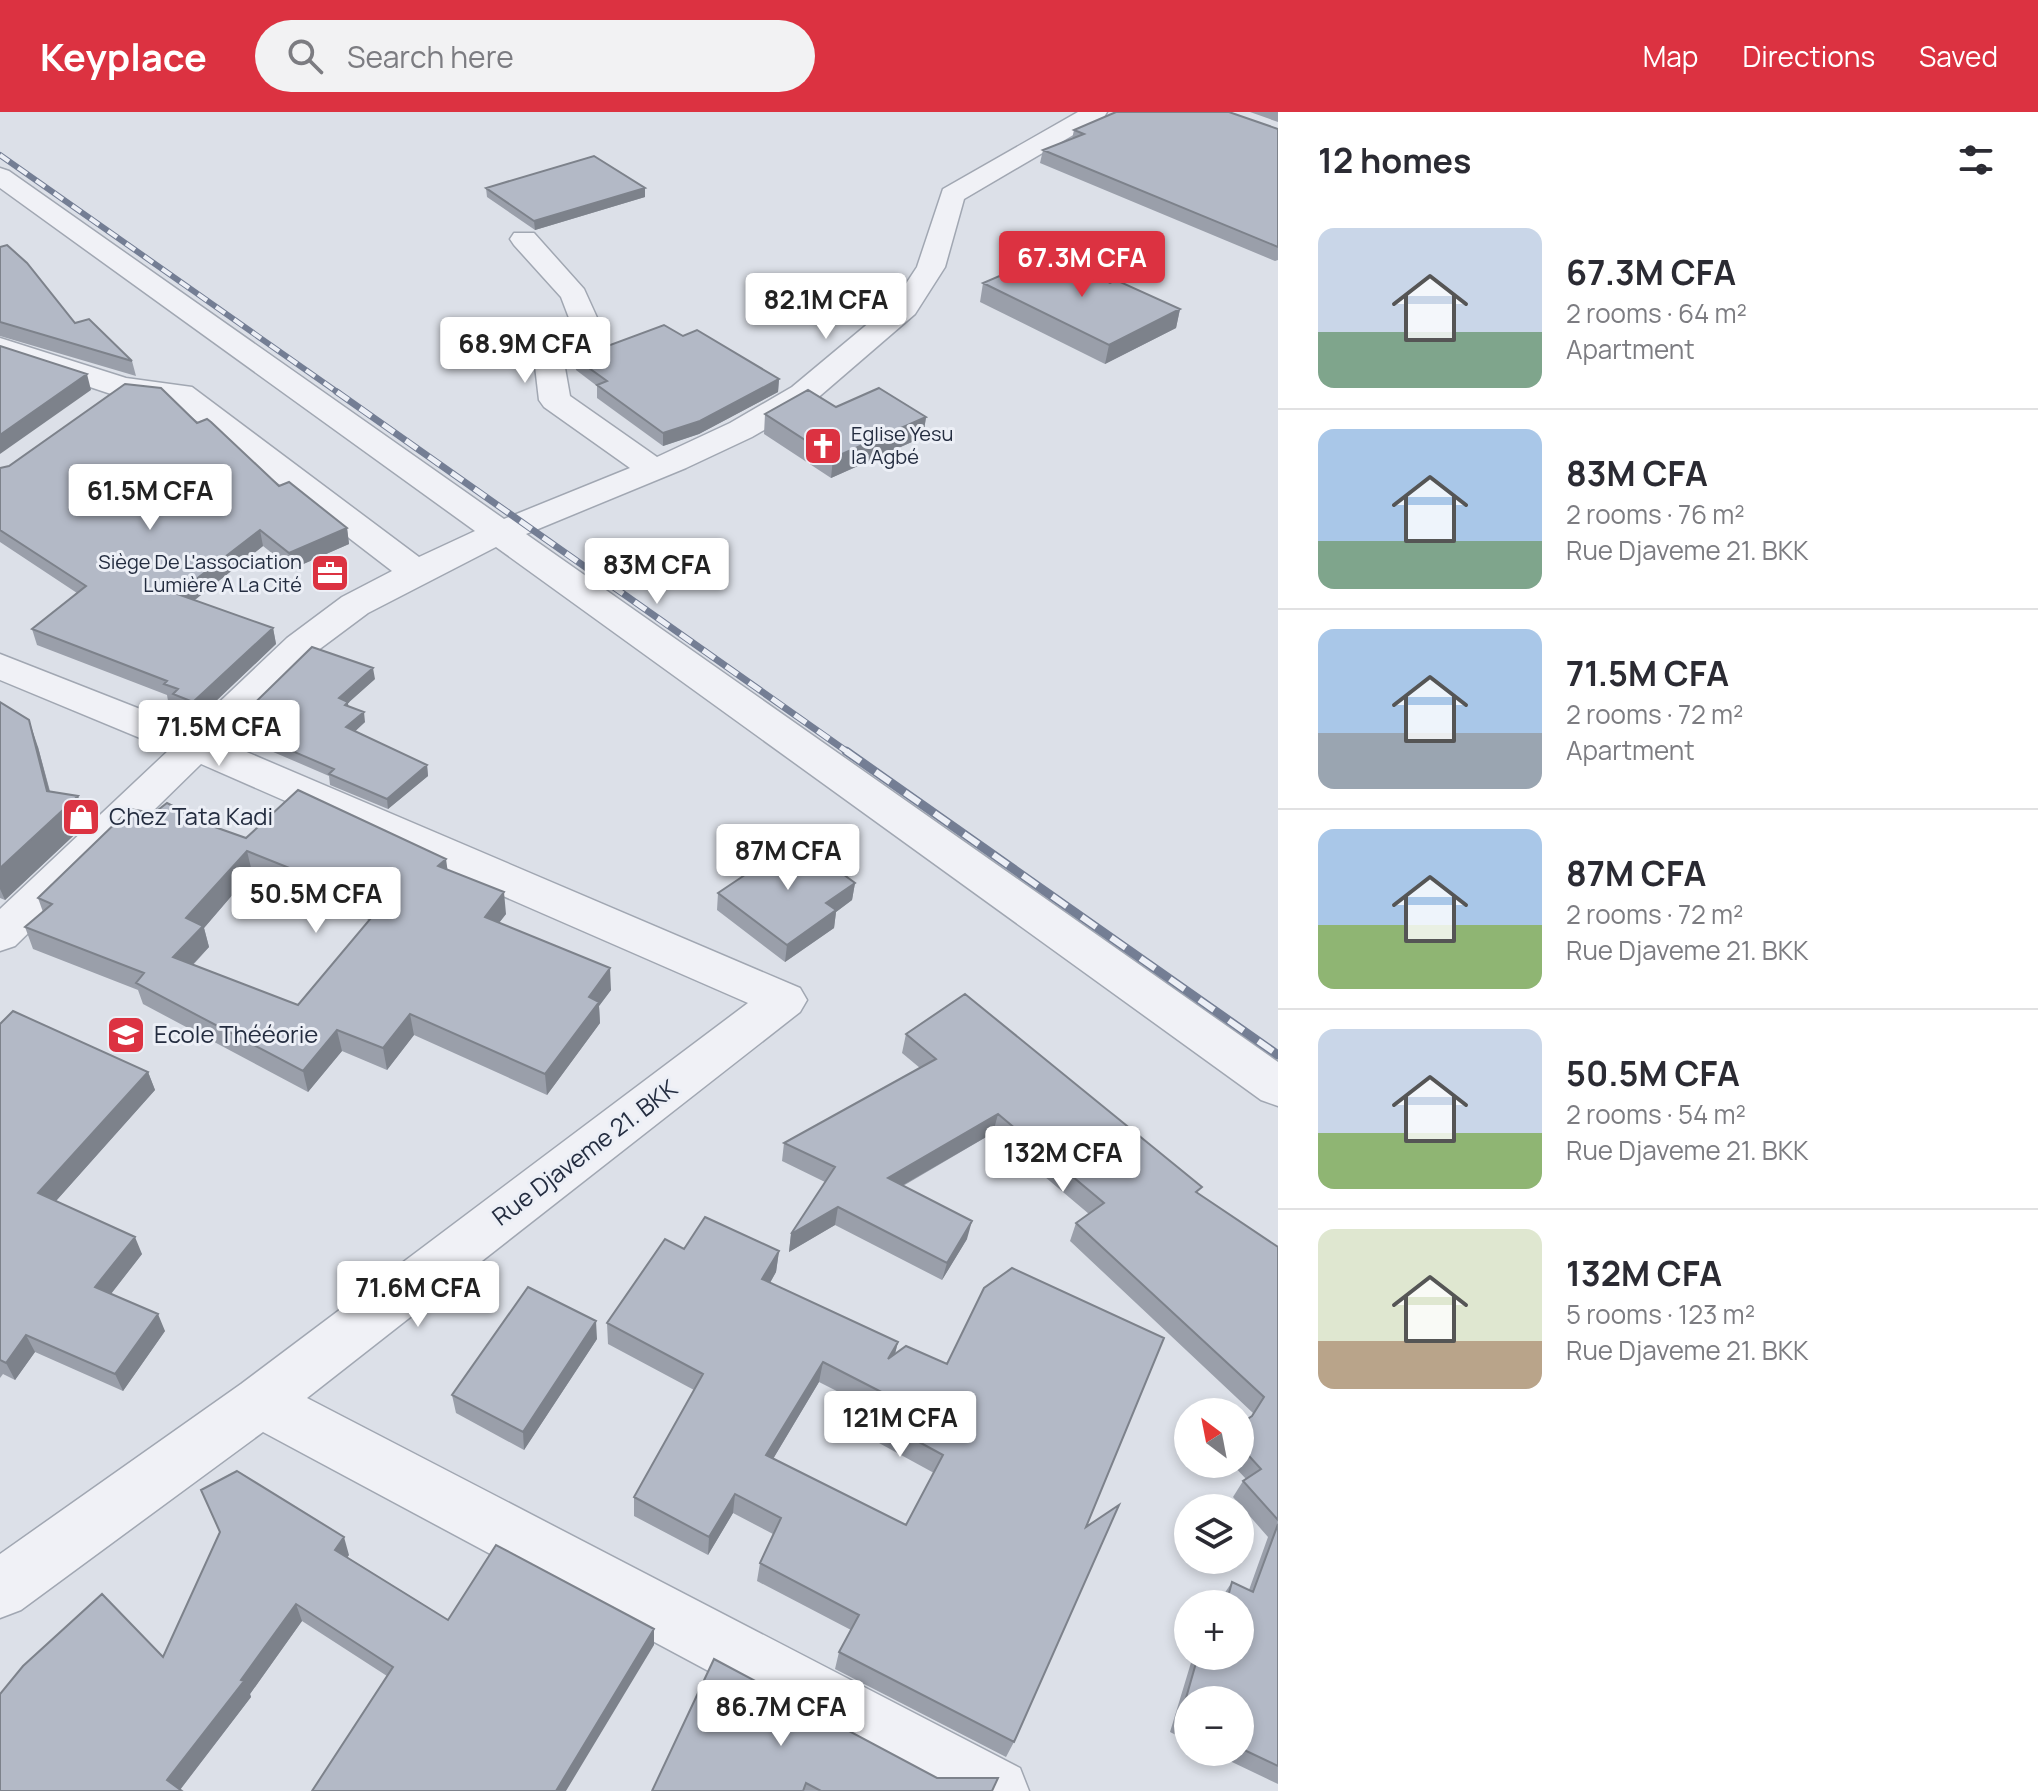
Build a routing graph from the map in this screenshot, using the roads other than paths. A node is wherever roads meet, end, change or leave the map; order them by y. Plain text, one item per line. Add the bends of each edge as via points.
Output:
1 (1095, 112) edge
2 (0, 176) edge
3 (524, 239) dead end
4 (0, 347) edge
5 (122, 387) junction
6 (86, 412) edge
7 (654, 470) junction
8 (501, 532) junction
9 (416, 572) junction
10 (0, 666) edge
11 (196, 746) junction
12 (0, 935) edge
13 (1278, 1087) edge
14 (260, 1402) junction
15 (0, 1589) edge
16 (997, 1791) edge

1 - 7 street via 952,195 931,267 905,308 858,351 803,394
2 - 8 street
3 - 7 street via 574,295 589,333 550,366 555,400
4 - 5 street
5 - 6 street
5 - 9 street via 181,394
7 - 8 street
8 - 9 street
8 - 13 street
9 - 11 street via 355,605 300,646
10 - 11 street
11 - 12 street
11 - 14 street, Rue Djaveme 21. BKK via 784,1000
14 - 15 street, Rue Djaveme 21. BKK
14 - 16 street

